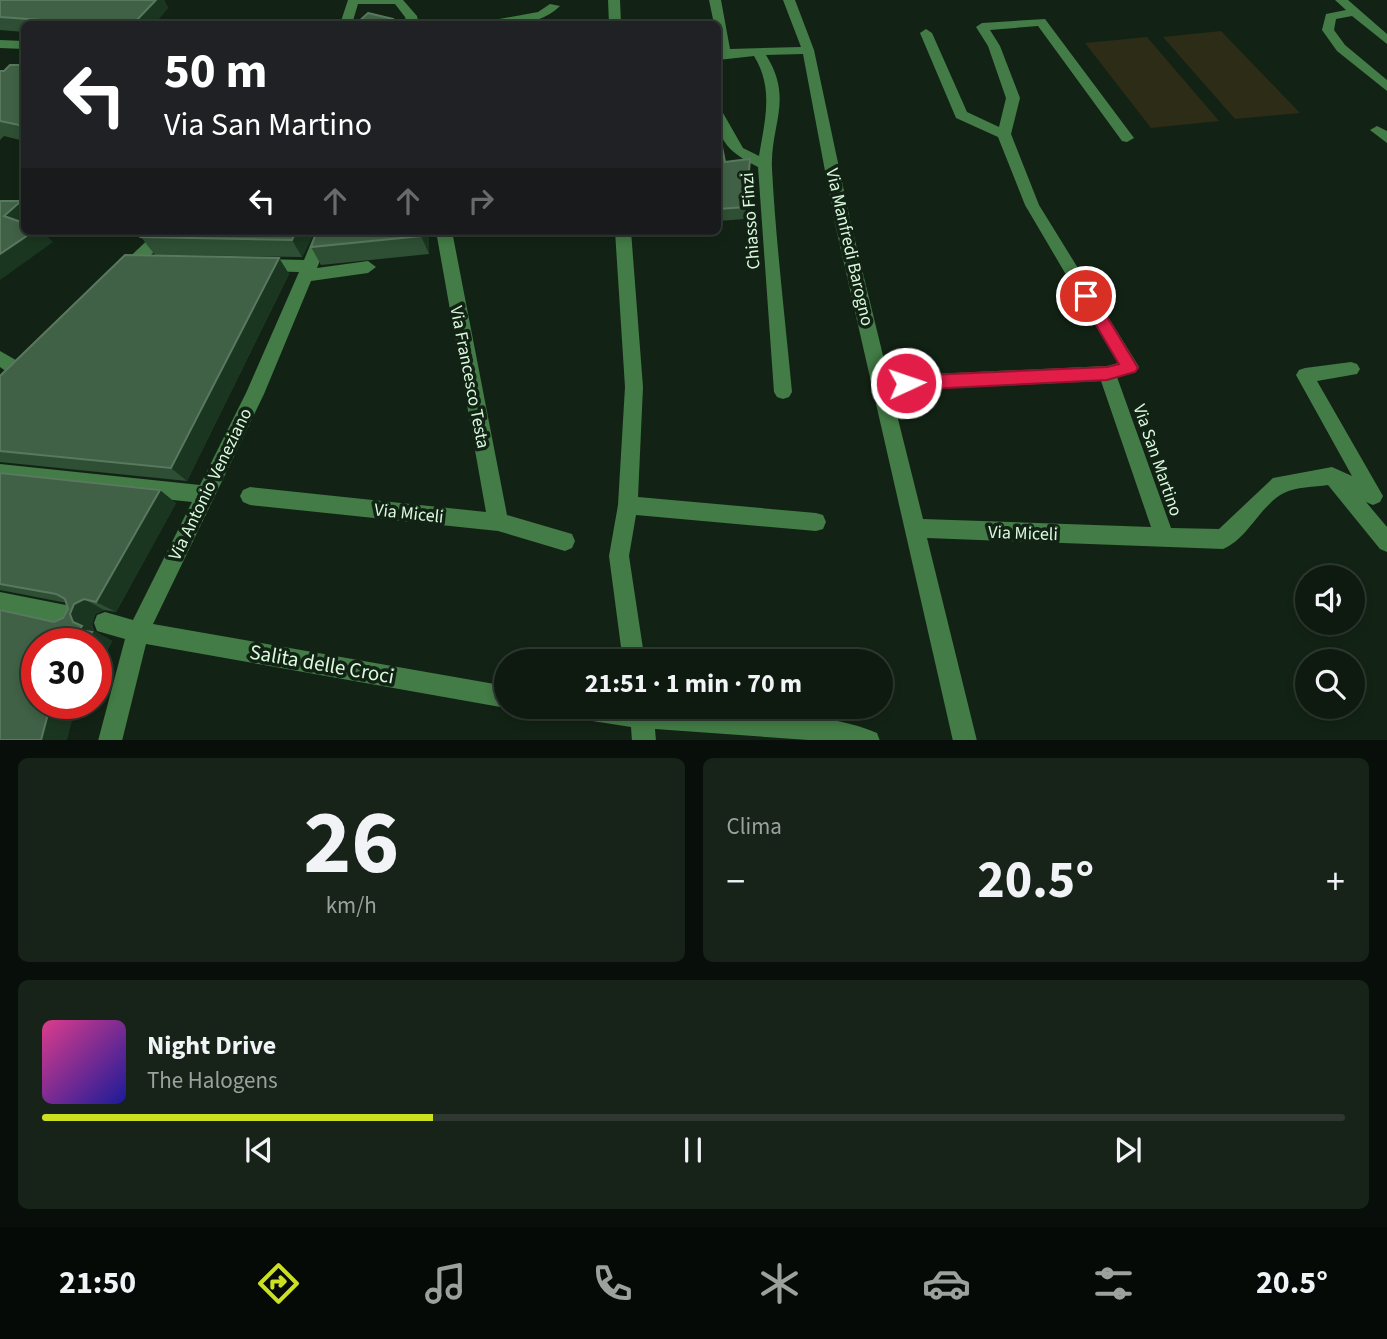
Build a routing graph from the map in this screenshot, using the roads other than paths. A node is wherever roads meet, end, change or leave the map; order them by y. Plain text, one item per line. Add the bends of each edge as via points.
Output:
1 (354, 0) edge
2 (614, 0) edge
3 (715, 0) edge
4 (789, 0) edge
5 (1340, 0) edge
6 (399, 1) edge
7 (554, 6) dead end
8 (1355, 12) junction
9 (377, 17) edge
10 (347, 21) edge
11 (412, 21) edge
12 (510, 21) edge
13 (615, 21) edge
14 (717, 21) edge
15 (926, 33) dead end
16 (1387, 40) edge
17 (0, 44) edge
18 (21, 45) edge
19 (808, 50) junction
20 (758, 52) junction
21 (721, 54) edge
22 (1387, 87) edge
23 (721, 121) edge
24 (1004, 134) junction
25 (1127, 138) dead end
26 (765, 165) junction
27 (163, 235) edge
28 (322, 235) edge
29 (445, 235) edge
30 (623, 235) edge
31 (132, 263) junction
32 (160, 264) edge
33 (242, 265) edge
34 (368, 267) edge
35 (307, 271) junction
36 (114, 281) edge
37 (0, 358) edge
38 (1351, 369) dead end
39 (1107, 373) junction
40 (881, 384) junction
41 (7, 386) edge
42 (783, 392) dead end
43 (0, 473) edge
44 (1332, 476) junction
45 (205, 494) junction
46 (250, 496) dead end
47 (628, 505) junction
48 (498, 522) junction
49 (816, 522) dead end
50 (913, 528) junction
51 (1165, 538) junction
52 (565, 541) dead end
53 (1387, 542) edge
54 (0, 602) edge
55 (76, 618) edge
56 (105, 623) dead end
57 (138, 632) junction
58 (632, 649) edge
59 (494, 695) edge
60 (642, 722) edge
61 (110, 740) edge
62 (869, 740) edge
63 (965, 740) edge

1 - 6 street
1 - 10 street
2 - 13 street
3 - 14 street
4 - 19 street, Via Manfredi Barogno
5 - 8 street
6 - 9 street
6 - 11 street
7 - 12 street via 542,15
8 - 16 street
8 - 22 street via 1330,17 1328,30 1341,48
15 - 24 street via 961,115
17 - 18 street
19 - 20 street
19 - 40 street, Via Manfredi Barogno
20 - 21 street
20 - 26 street, Chiasso Finzi via 771,73 774,103
23 - 26 street via 738,152
24 - 25 street via 1013,99 994,46 982,27 1041,22
24 - 39 street via 1032,205 1130,368
26 - 42 street, Chiasso Finzi
27 - 31 street
28 - 35 street, Via Antonio Veneziano
29 - 48 street, Via Francesco Testa
30 - 47 street via 634,387
31 - 32 street
31 - 36 street
33 - 35 street
34 - 35 street
35 - 45 street, Via Antonio Veneziano via 255,394
37 - 41 street via 26,368
38 - 44 street via 1305,375 1373,496
39 - 40 street
39 - 51 street, Via San Martino
40 - 50 street, Via Manfredi Barogno
43 - 45 street
44 - 51 street, Via Miceli via 1280,484 1223,539
44 - 53 street
45 - 57 street, Via Antonio Veneziano
46 - 48 street, Via Miceli
47 - 49 street
47 - 58 street via 619,556
48 - 52 street, Via Miceli
50 - 51 street, Via Miceli
50 - 63 street, Via Manfredi Barogno
54 - 55 street
56 - 57 street, Salita delle Croci
57 - 59 street, Salita delle Croci
57 - 61 street, Via Antonio Veneziano
60 - 62 street via 818,728

